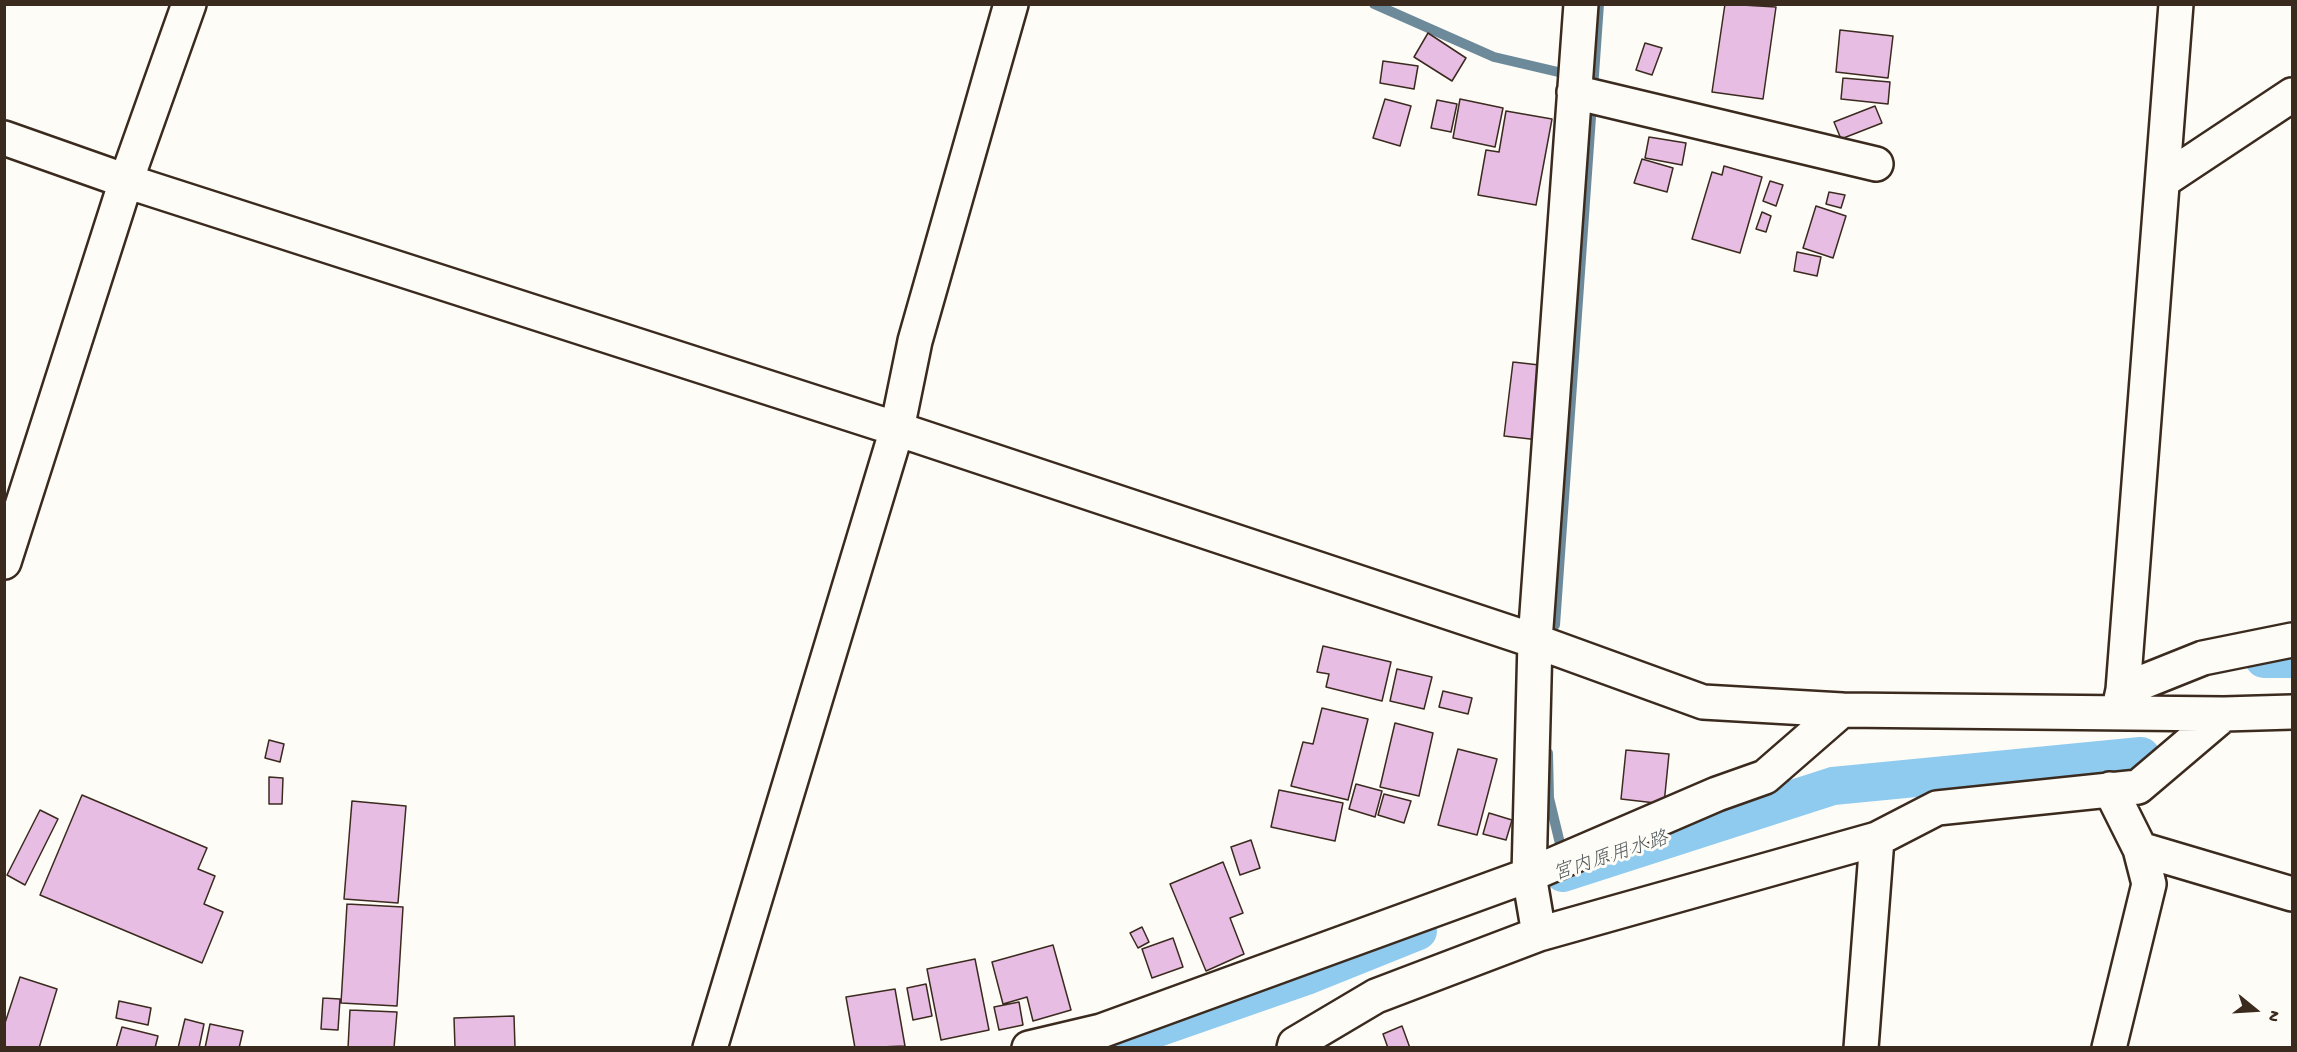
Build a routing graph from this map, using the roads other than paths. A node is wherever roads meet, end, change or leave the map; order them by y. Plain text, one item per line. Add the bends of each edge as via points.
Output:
1 (189, 4) edge
2 (1011, 4) edge
3 (1581, 4) edge
4 (2176, 4) edge
5 (1575, 91) junction
6 (2292, 95) edge
7 (4, 138) edge
8 (1876, 164) dead end
9 (2164, 180) junction
10 (126, 181) junction
11 (897, 429) junction
12 (4, 562) edge
13 (2292, 640) edge
14 (1535, 641) junction
15 (2120, 701) junction
16 (1842, 710) junction
17 (2292, 712) edge
18 (2224, 714) junction
19 (2110, 789) junction
20 (1877, 839) junction
21 (2140, 849) junction
22 (1535, 872) junction
23 (2292, 894) edge
24 (1538, 932) junction
25 (710, 1047) edge
26 (1029, 1047) edge
27 (1294, 1047) edge
28 (1861, 1047) edge
29 (2109, 1047) edge

1 - 10 street
2 - 11 street via 915,342
3 - 5 street
4 - 9 street
5 - 8 street
5 - 14 street
6 - 9 street
7 - 10 street
9 - 15 street
10 - 11 street
10 - 12 street
11 - 14 street
11 - 25 street
13 - 15 street via 2203,658
14 - 16 street via 1703,702
14 - 22 street
15 - 16 street
15 - 18 street
16 - 22 street via 1765,777
17 - 18 street
18 - 19 street via 2138,786
19 - 20 street via 1937,808
19 - 21 street
20 - 24 street
20 - 28 street
21 - 23 street
21 - 29 street via 2150,884
22 - 24 street
22 - 26 street via 1101,1031
24 - 27 street via 1376,996

